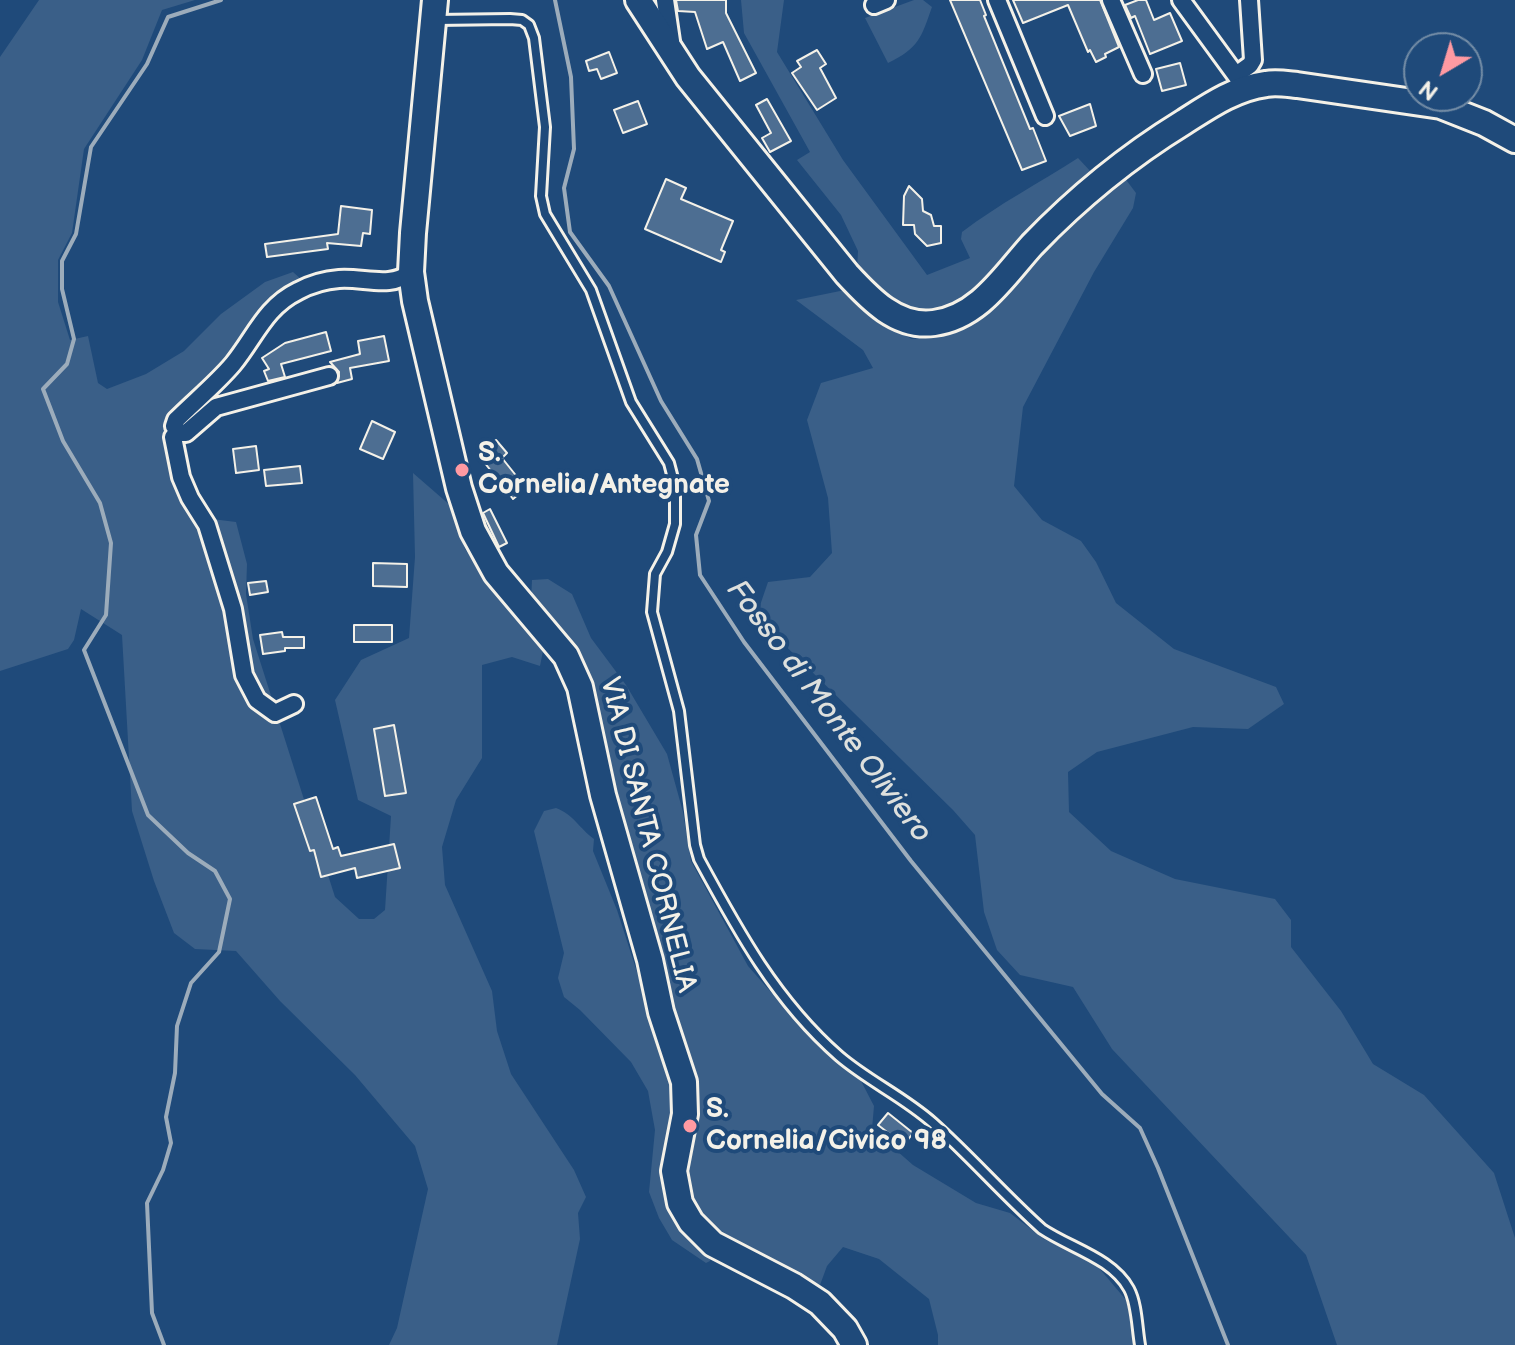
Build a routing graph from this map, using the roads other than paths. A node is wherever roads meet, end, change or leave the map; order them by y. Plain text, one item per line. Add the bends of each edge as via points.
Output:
1 (638, 0) edge
2 (665, 0) edge
3 (997, 0) edge
4 (1111, 0) edge
5 (1181, 0) edge
6 (1249, 0) edge
7 (434, 10) edge
8 (674, 58) junction
9 (1143, 74) dead end
10 (1241, 82) junction
11 (1045, 116) dead end
12 (1515, 140) edge
13 (411, 272) junction
14 (329, 376) dead end
15 (178, 431) junction
16 (294, 704) dead end
17 (854, 1345) edge
18 (1140, 1345) edge

1 - 8 street
2 - 8 street
3 - 11 street
4 - 9 street
5 - 10 street
6 - 10 street via 1253,60
7 - 13 street, VIA DI SANTA CORNELIA
7 - 18 lane via 529,25 545,127 545,214 591,290 631,402 669,463 675,524 655,574 652,612 679,711 699,859 768,979 839,1056 912,1105 1042,1229 1119,1275 1130,1292
8 - 10 street via 859,287 885,310 923,324 971,309 1103,178
10 - 12 street via 1441,106
13 - 15 street via 395,281 326,281 289,296 259,324 223,376 176,420
13 - 17 street, VIA DI SANTA CORNELIA via 473,531 496,573 560,647 580,687 603,795 684,1082 685,1114 674,1171 677,1197 691,1222 713,1244 809,1295 840,1323
14 - 15 street via 216,407 188,432
15 - 16 street via 173,437 175,456 221,569 244,675 257,700 275,713

